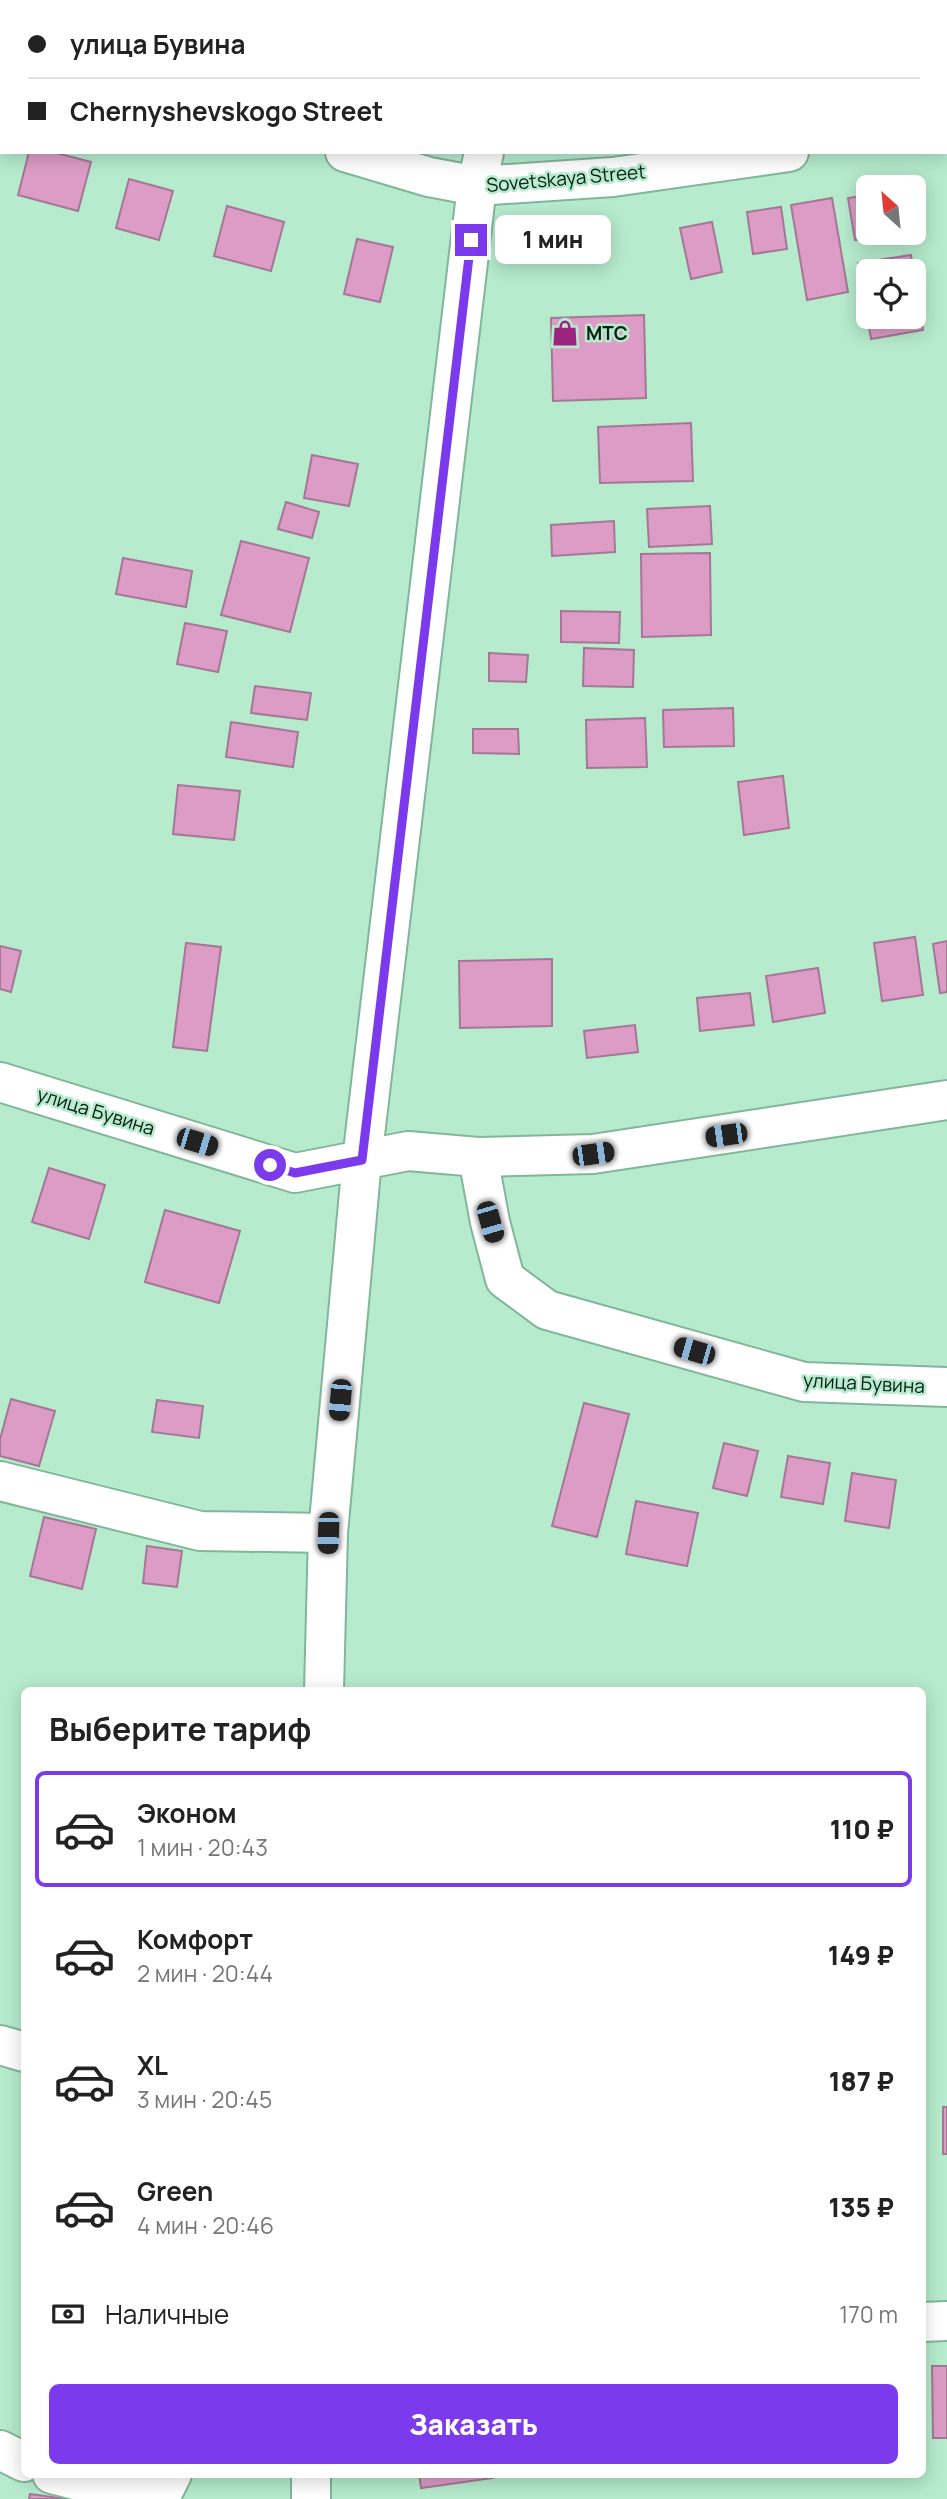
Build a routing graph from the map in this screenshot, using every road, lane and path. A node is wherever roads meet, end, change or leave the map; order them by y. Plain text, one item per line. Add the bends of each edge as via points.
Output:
1 (352, 154) edge
2 (775, 154) edge
3 (481, 169) edge
4 (0, 1082) edge
5 (947, 1100) edge
6 (478, 1157) junction
7 (362, 1160) junction
8 (947, 1387) edge
9 (0, 1481) edge
10 (328, 1533) junction
11 (324, 1687) edge
12 (0, 2045) edge
13 (21, 2051) edge
14 (947, 2321) edge
15 (926, 2322) edge
16 (0, 2450) edge
17 (21, 2460) edge
18 (67, 2478) edge
19 (170, 2478) edge
20 (311, 2478) edge
21 (311, 2499) edge

1 - 3 street, Sovetskaya Street via 429,177
2 - 3 street, Sovetskaya Street via 613,177
3 - 7 street
4 - 7 street, улица Бувина via 295,1173
5 - 6 street, улица Бувина via 593,1154
6 - 7 street, улица Бувина via 408,1151
6 - 8 street, улица Бувина via 505,1279 547,1310 804,1382
7 - 10 street
9 - 10 street via 200,1531
10 - 11 street
12 - 13 street
14 - 15 street
16 - 17 street
18 - 19 street via 137,2496 162,2494
20 - 21 street

